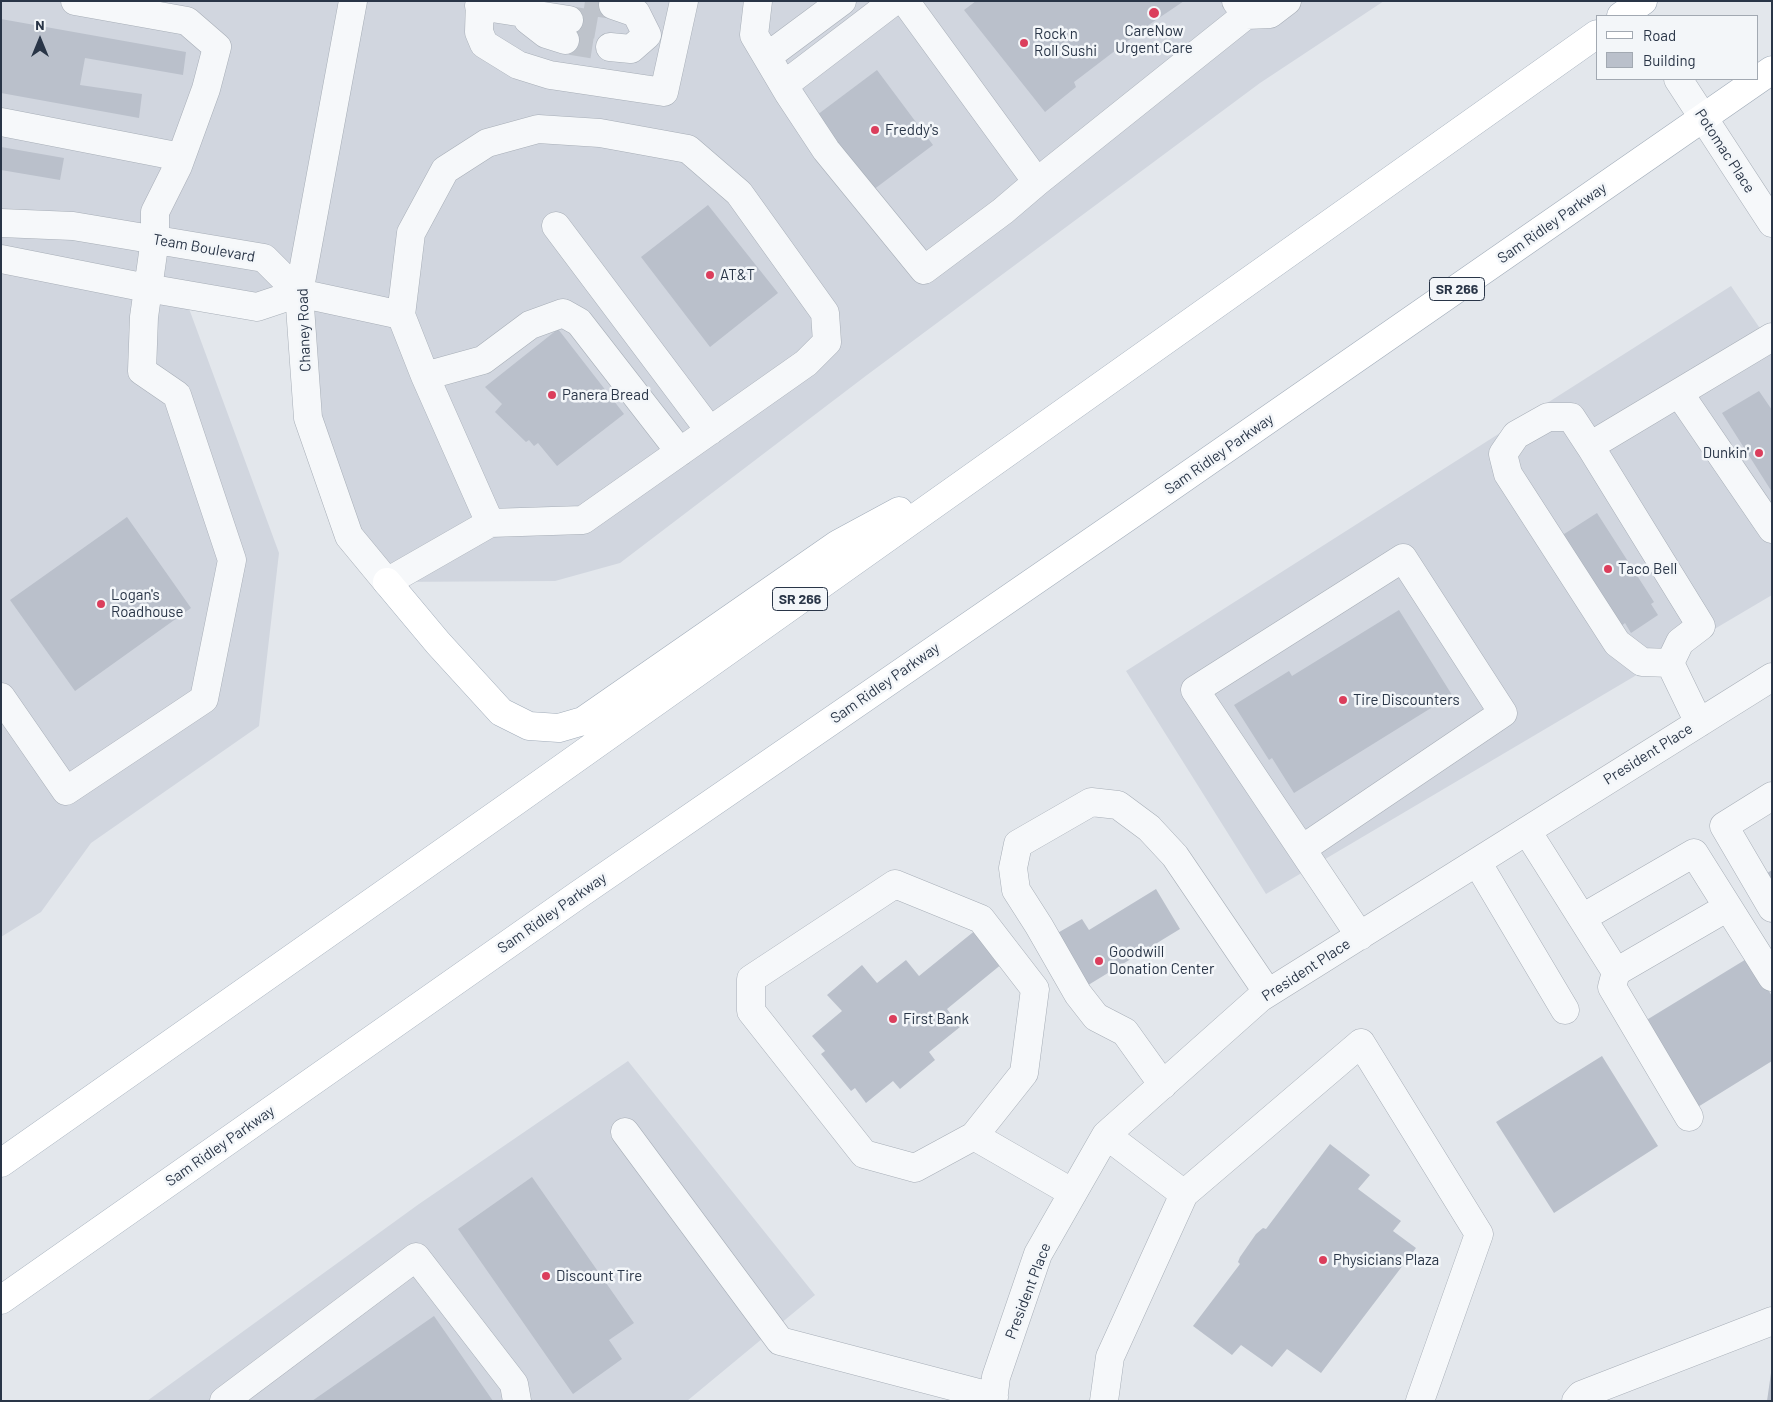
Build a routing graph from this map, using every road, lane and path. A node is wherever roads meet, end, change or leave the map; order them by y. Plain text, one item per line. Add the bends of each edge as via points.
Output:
1 (75, 1) edge
2 (352, 1) edge
3 (684, 1) edge
4 (758, 1) edge
5 (842, 1) edge
6 (894, 1) edge
7 (905, 1) edge
8 (1287, 1) edge
9 (479, 4) edge
10 (1241, 8) edge
11 (517, 12) junction
12 (562, 21) edge
13 (611, 26) tunnel mouth
14 (1596, 35) edge
15 (676, 40) junction
16 (768, 56) junction
17 (1772, 70) edge
18 (1679, 80) edge
19 (1758, 80) edge
20 (1758, 80) edge
21 (784, 85) junction
22 (1704, 118) junction
23 (1, 122) edge
24 (181, 157) junction
25 (1037, 182) junction
26 (1, 212) edge
27 (1, 223) edge
28 (1772, 223) edge
29 (73, 226) junction
30 (556, 226) dead end
31 (155, 239) junction
32 (1, 259) edge
33 (147, 288) junction
34 (300, 293) junction
35 (401, 314) junction
36 (1768, 349) edge
37 (425, 376) junction
38 (1679, 393) junction
39 (710, 431) junction
40 (1590, 446) junction
41 (1012, 449) junction
42 (680, 452) junction
43 (490, 523) junction
44 (1772, 529) edge
45 (388, 582) junction
46 (1670, 663) junction
47 (1772, 677) edge
48 (1, 697) edge
49 (1699, 722) junction
50 (1772, 796) edge
51 (1526, 831) junction
52 (1302, 849) junction
53 (1477, 862) junction
54 (1728, 907) junction
55 (1772, 908) edge
56 (1582, 918) junction
57 (1360, 936) junction
58 (1616, 972) junction
59 (1772, 977) edge
60 (1268, 993) junction
61 (1565, 1010) dead end
62 (1163, 1085) junction
63 (1689, 1117) dead end
64 (625, 1132) dead end
65 (1106, 1135) junction
66 (974, 1136) junction
67 (1, 1163) edge
68 (1073, 1193) junction
69 (1184, 1194) junction
70 (1, 1300) edge
71 (1772, 1321) edge
72 (993, 1399) edge
73 (224, 1401) edge
74 (518, 1401) edge
75 (1104, 1401) edge
76 (1420, 1401) edge
77 (1576, 1401) edge

1 - 24 street via 187,21 217,47 206,89
2 - 34 street, Chaney Road
3 - 15 street
4 - 16 street via 754,35
5 - 16 street
6 - 21 street
7 - 25 street
8 - 10 street via 1270,14
9 - 11 street
9 - 15 street via 479,32 484,44 518,65 550,75 664,92
10 - 25 street
11 - 12 street
11 - 12 street via 546,34
13 - 15 street
14 - 41 main road, SR 266
16 - 21 street
17 - 20 main road, Sam Ridley Parkway / SR 266
18 - 22 street, Potomac Place
19 - 22 main road, Sam Ridley Parkway / SR 266
21 - 25 street via 826,150 924,270
22 - 28 street, Potomac Place
22 - 70 main road, Sam Ridley Parkway / SR 266 via 578,895
23 - 24 street
24 - 31 street via 155,212
26 - 29 street
27 - 29 street, Team Boulevard
29 - 31 street, Team Boulevard
30 - 39 street
31 - 33 street
31 - 34 street, Team Boulevard via 264,258
32 - 33 street
33 - 34 street via 257,307
33 - 48 street via 142,372 176,396 232,560 204,699 66,791
34 - 35 street
34 - 45 street, Chaney Road via 308,418 349,536
35 - 37 street
35 - 39 street via 411,233 445,170 487,143 538,129 600,133 688,149 739,193 825,313 827,342 806,363
36 - 38 street
37 - 42 street via 483,360 530,325 562,313 579,322
37 - 43 street
38 - 40 street
38 - 44 street
39 - 42 street
40 - 46 street via 1701,626 1680,642
40 - 46 street via 1571,417 1548,417 1516,435 1503,454 1508,474 1617,643 1642,662
41 - 45 main road via 838,544 582,721 559,728 529,726 501,712
41 - 67 main road, SR 266
42 - 43 street via 583,520
43 - 45 street
46 - 49 street
47 - 49 street, President Place
49 - 51 street, President Place
50 - 55 street via 1724,826
51 - 53 street, President Place
51 - 56 street
52 - 52 street via 1195,690 1403,558 1503,713
52 - 57 street
53 - 57 street, President Place
53 - 61 street
54 - 56 street via 1694,853
54 - 58 street
54 - 59 street
56 - 58 street
57 - 60 street, President Place
58 - 63 street via 1612,987
60 - 62 street, President Place
60 - 62 street via 1174,856 1149,828 1118,805 1091,802 1018,844 1014,868 1016,890 1078,994 1096,1017 1125,1032
62 - 65 street, President Place
64 - 72 street via 780,1341
65 - 68 street, President Place
65 - 69 street
66 - 66 street via 1024,1073 1035,989 981,919 895,884 751,979 751,1011 864,1154 916,1168
66 - 68 street
68 - 72 street, President Place via 1038,1254 996,1377
69 - 75 street via 1110,1356
69 - 76 street via 1361,1044 1479,1234
71 - 77 street via 1580,1395
73 - 74 street via 416,1257 514,1384

